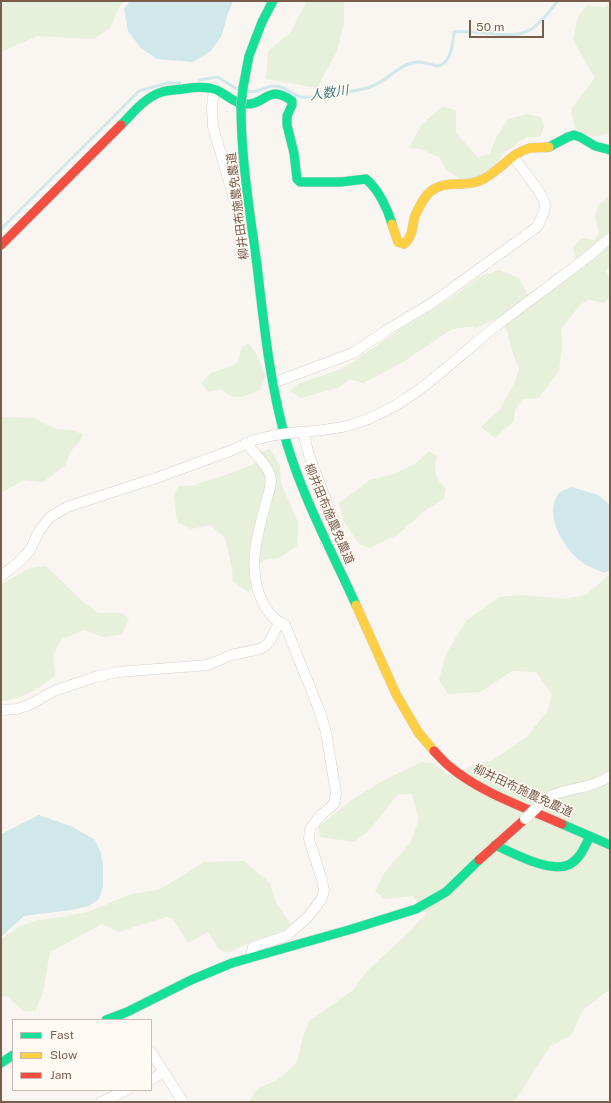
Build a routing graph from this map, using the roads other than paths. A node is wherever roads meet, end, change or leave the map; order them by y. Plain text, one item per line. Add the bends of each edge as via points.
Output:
1 (273, 1) edge
2 (214, 88) junction
3 (610, 150) edge
4 (514, 158) junction
5 (610, 238) edge
6 (1, 245) edge
7 (255, 248) junction
8 (273, 383) junction
9 (303, 432) junction
10 (247, 443) junction
11 (326, 543) junction
12 (1, 576) edge
13 (279, 623) junction
14 (1, 710) edge
15 (610, 776) edge
16 (525, 819) joint
17 (590, 836) junction
18 (495, 845) junction
19 (610, 845) edge
20 (251, 957) junction
21 (129, 1016) edge
22 (112, 1019) edge
23 (152, 1054) edge
24 (12, 1056) edge
25 (1, 1063) edge
26 (163, 1071) junction
27 (152, 1079) edge
28 (125, 1091) edge
29 (101, 1102) edge
30 (183, 1102) edge

1 - 7 street, 柳井田布施農免農道, bridge via 262,22 250,56 241,106 241,132
2 - 4 street via 244,104 277,93 292,101 286,125 300,182 366,179 371,183 390,216 398,242 404,244 410,237 415,216 436,186 444,183 478,182
2 - 6 street via 203,86 160,92 142,104
2 - 7 street via 213,127 236,205 246,250
3 - 4 street via 597,147 574,135 552,147 528,149
4 - 8 street via 546,205 537,228 432,303 362,348
5 - 9 street via 491,330 416,393 351,425
7 - 8 street, 柳井田布施農免農道
8 - 11 street, 柳井田布施農免農道 via 301,485
9 - 10 street, bridge via 275,435
9 - 11 street via 337,530 334,539
10 - 12 street via 159,477 67,507 50,517 39,531 30,550
10 - 13 street via 271,476 259,528 254,576 265,607
11 - 17 street, 柳井田布施農免農道 via 396,694 414,726 430,747 449,766 475,783
13 - 14 street via 270,641 260,649 231,655 208,665 118,672 95,677 54,691 29,705
13 - 20 street via 285,625 320,712 326,732 336,793 334,804 310,829 309,839 324,891 321,900 307,918 286,936 252,947
15 - 16 street, bridge via 590,786 546,798
16 - 18 street
17 - 18 street via 584,851 568,866 554,867
17 - 19 street, 柳井田布施農免農道
18 - 20 street via 446,892 416,909
20 - 21 street via 191,980
21 - 22 street
23 - 26 street
24 - 25 street
26 - 27 street
26 - 30 street
28 - 29 street

